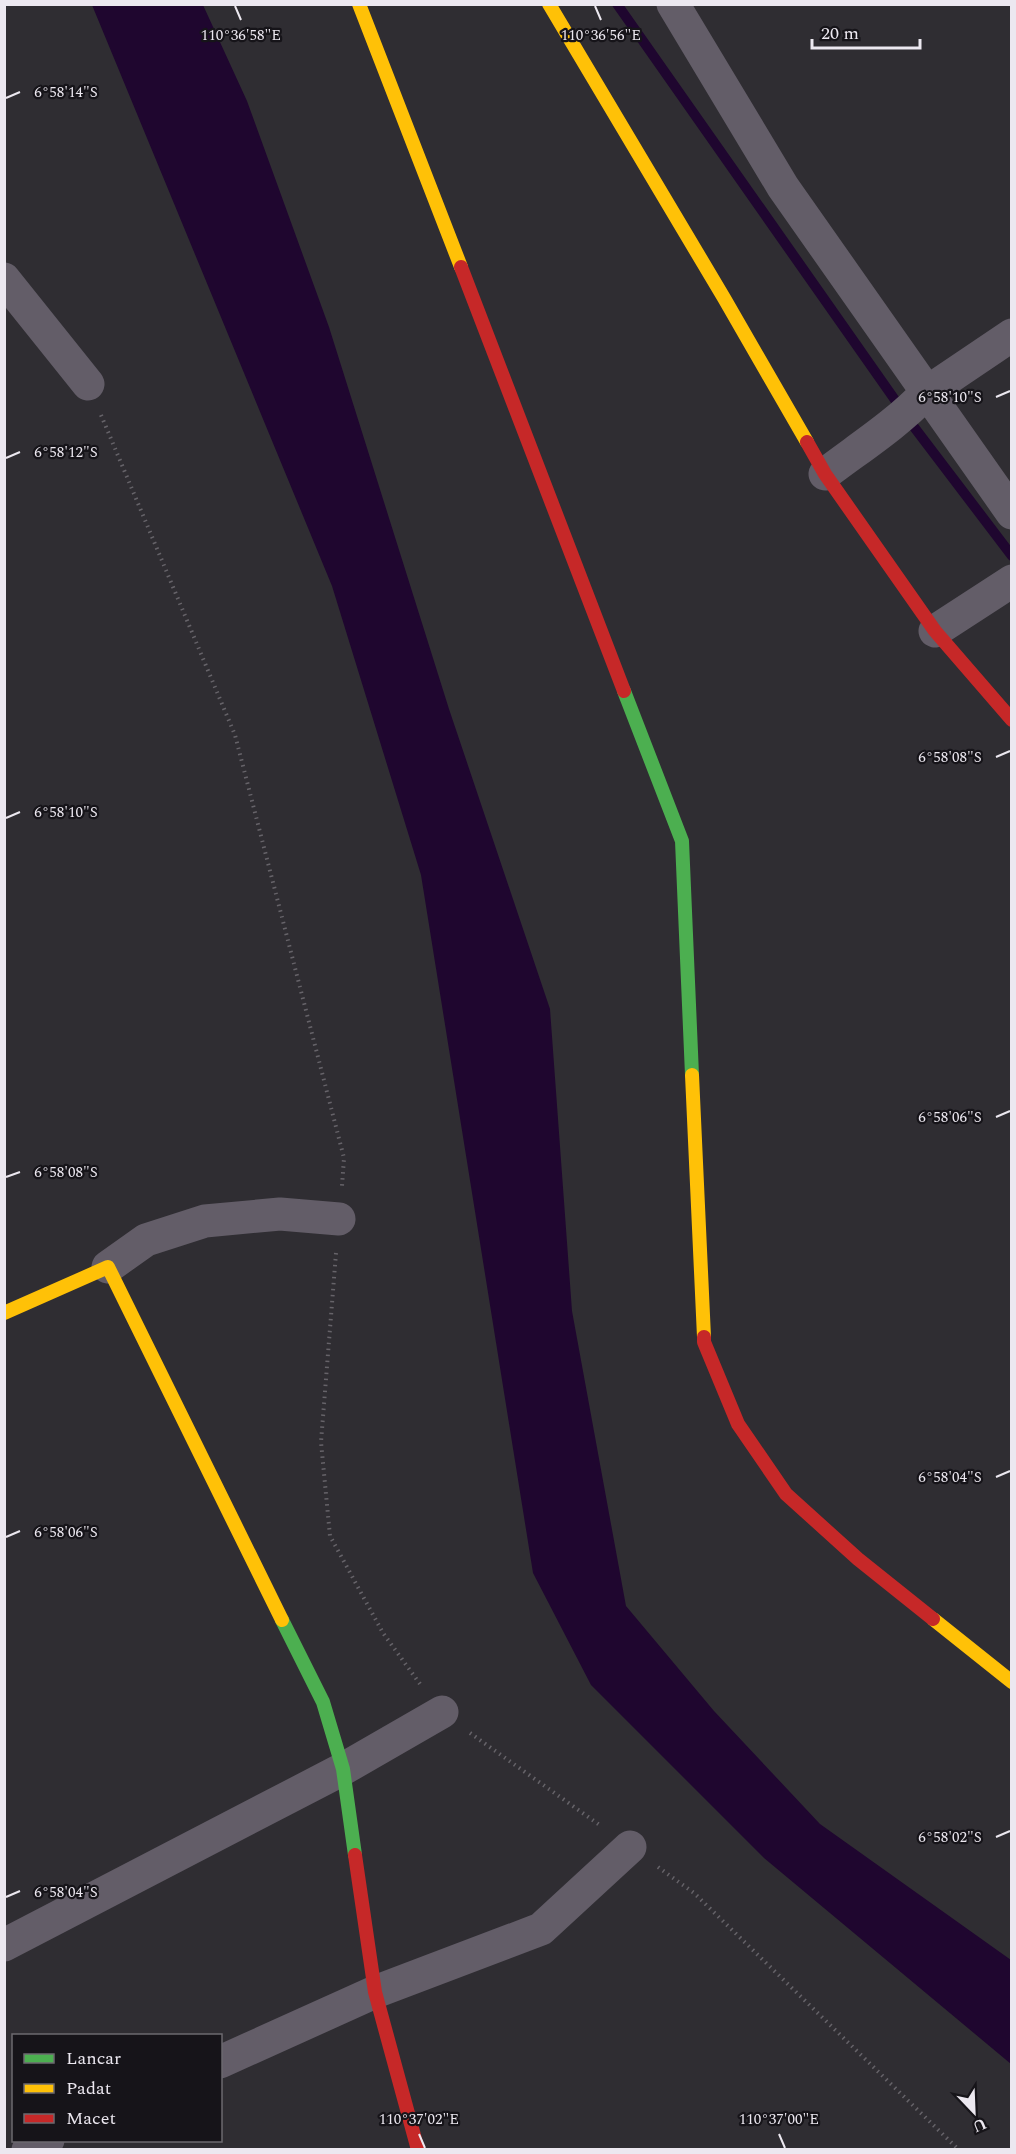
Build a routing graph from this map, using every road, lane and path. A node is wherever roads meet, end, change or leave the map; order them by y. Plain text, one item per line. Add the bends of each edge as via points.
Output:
1 (358, 4) edge
2 (549, 4) edge
3 (673, 4) edge
4 (4, 279) edge
5 (1011, 335) edge
6 (88, 384) joint
7 (911, 407) junction
8 (825, 474) junction
9 (1011, 513) edge
10 (1011, 582) edge
11 (935, 631) junction
12 (1011, 720) edge
13 (339, 1219) junction
14 (108, 1267) junction
15 (4, 1313) edge
16 (1011, 1682) edge
17 (442, 1712) junction
18 (344, 1769) junction
19 (630, 1847) junction
20 (4, 1945) edge
21 (375, 1992) junction
22 (222, 2061) edge
23 (4, 2138) edge
24 (44, 2142) edge
25 (9, 2150) edge
26 (28, 2150) edge
27 (418, 2150) edge
28 (959, 2150) edge

1 - 16 street via 682,841 704,1342 738,1424 786,1494 858,1559
2 - 8 street
3 - 7 street
4 - 6 street
5 - 7 street
6 - 13 path via 235,735 344,1158
7 - 8 street
7 - 9 street
8 - 11 street
10 - 11 street
11 - 12 street
13 - 14 street via 280,1214 205,1221 146,1240
13 - 17 path via 321,1442 330,1536 383,1634
14 - 15 street
14 - 18 street via 323,1702
17 - 18 street
17 - 19 path
18 - 20 street
18 - 21 street
19 - 21 street via 541,1929
19 - 28 path via 694,1893
21 - 22 street
21 - 27 street
23 - 25 street
24 - 26 street

